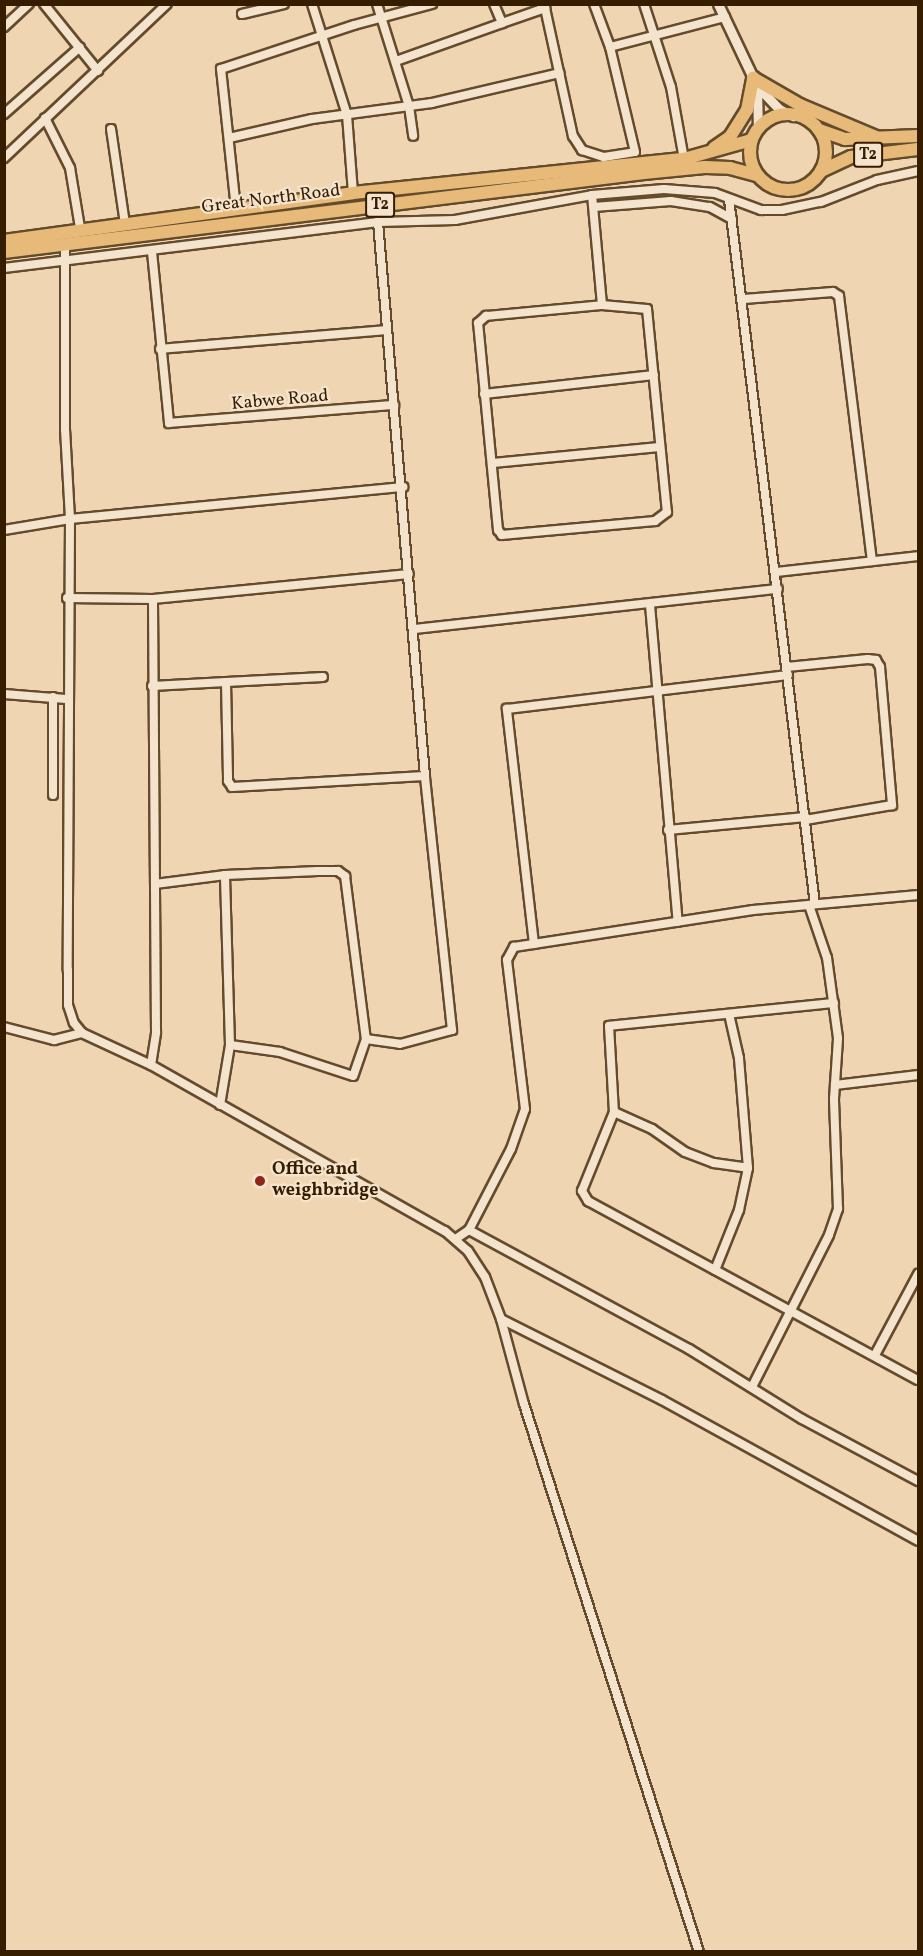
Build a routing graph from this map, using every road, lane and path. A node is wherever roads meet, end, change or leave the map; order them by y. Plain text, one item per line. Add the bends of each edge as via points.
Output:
1 (29, 4) edge
2 (44, 4) edge
3 (167, 4) edge
4 (284, 4) edge
5 (312, 4) edge
6 (377, 4) edge
7 (432, 4) edge
8 (494, 4) edge
9 (594, 4) edge
10 (644, 4) edge
11 (718, 4) edge
12 (545, 6) edge
13 (242, 14) dead end
14 (724, 17) junction
15 (383, 20) junction
16 (502, 23) junction
17 (4, 27) edge
18 (322, 37) junction
19 (657, 37) junction
20 (81, 47) junction
21 (610, 47) junction
22 (396, 62) junction
23 (98, 71) junction
24 (560, 73) junction
25 (755, 82) junction
26 (409, 106) junction
27 (4, 114) edge
28 (347, 115) junction
29 (793, 116) junction
30 (45, 118) junction
31 (111, 129) dead end
32 (758, 129) junction
33 (819, 130) junction
34 (412, 136) dead end
35 (918, 136) edge
36 (876, 137) junction
37 (229, 138) junction
38 (751, 140) junction
39 (918, 149) edge
40 (704, 156) junction
41 (4, 158) edge
42 (684, 159) junction
43 (821, 171) junction
44 (918, 171) edge
45 (756, 175) junction
46 (353, 193) junction
47 (592, 195) junction
48 (729, 199) junction
49 (594, 207) junction
50 (236, 209) junction
51 (732, 219) junction
52 (378, 222) junction
53 (125, 224) junction
54 (80, 228) junction
55 (4, 241) edge
56 (65, 243) junction
57 (4, 252) edge
58 (152, 252) junction
59 (65, 259) junction
60 (4, 268) edge
61 (744, 299) junction
62 (602, 305) junction
63 (386, 330) junction
64 (160, 349) junction
65 (654, 375) junction
66 (484, 394) junction
67 (393, 405) junction
68 (659, 447) junction
69 (493, 463) junction
70 (403, 487) junction
71 (70, 519) junction
72 (4, 530) edge
73 (918, 556) edge
74 (872, 561) junction
75 (776, 572) junction
76 (409, 574) junction
77 (778, 589) junction
78 (67, 598) junction
79 (153, 599) junction
80 (650, 605) junction
81 (414, 629) junction
82 (787, 671) junction
83 (323, 677) dead end
84 (226, 682) junction
85 (152, 686) junction
86 (657, 693) junction
87 (4, 694) edge
88 (53, 697) junction
89 (66, 699) junction
90 (53, 770) junction
91 (67, 770) junction
92 (425, 776) junction
93 (53, 795) dead end
94 (805, 818) junction
95 (668, 830) junction
96 (225, 876) junction
97 (155, 884) junction
98 (918, 895) edge
99 (812, 905) junction
100 (678, 922) junction
101 (534, 944) junction
102 (834, 1004) junction
103 (729, 1014) junction
104 (4, 1027) edge
105 (82, 1033) junction
106 (366, 1039) junction
107 (230, 1045) junction
108 (150, 1065) junction
109 (918, 1075) edge
110 (835, 1085) junction
111 (220, 1105) junction
112 (614, 1112) junction
113 (748, 1168) junction
114 (468, 1230) junction
115 (457, 1238) junction
116 (715, 1270) junction
117 (918, 1274) edge
118 (791, 1311) junction
119 (501, 1319) junction
120 (875, 1355) junction
121 (918, 1380) edge
122 (752, 1387) junction
123 (918, 1481) edge
124 (918, 1540) edge
125 (699, 1952) edge

1 - 17 street
2 - 20 street
3 - 23 street
4 - 13 street
5 - 18 street
6 - 15 street
7 - 15 street
8 - 16 street
9 - 21 street
10 - 19 street
11 - 14 street
12 - 16 street
12 - 24 street
14 - 19 street
14 - 25 street
15 - 18 street
15 - 22 street
16 - 22 street
18 - 28 street
18 - 37 street via 221,69
19 - 21 street
19 - 42 street
20 - 23 street
20 - 27 street
21 - 24 street via 635,152 604,157 582,150 573,136
22 - 26 street
23 - 30 street
24 - 26 street
25 - 29 street via 779,109
25 - 32 street
25 - 36 main road
25 - 40 main road via 747,110 730,137
26 - 28 street
26 - 34 street
28 - 37 street
28 - 46 street
29 - 32 main road via 774,118
29 - 33 main road, T2
30 - 41 street
30 - 54 street via 70,168
31 - 53 street
32 - 38 main road
33 - 36 main road, T2 via 845,139
33 - 43 main road, T2 via 826,153
35 - 36 main road, T2
37 - 50 street
38 - 40 main road, Great North Road / T2
38 - 45 main road via 749,156
39 - 43 main road, T2 via 851,157
40 - 42 main road, Great North Road / T2
42 - 46 main road, Great North Road / T2
43 - 45 main road, T2 via 804,186 786,190 769,186
44 - 48 street via 877,180 821,202 782,210 762,210
45 - 56 main road, Great North Road / T2 via 705,167
46 - 50 main road, Great North Road / T2
47 - 48 street via 664,189 715,193
47 - 49 street
47 - 52 street via 455,220
48 - 51 street
49 - 51 street via 682,202 710,207
49 - 62 street
50 - 53 main road, Great North Road / T2
51 - 61 street
52 - 58 street
52 - 63 street
53 - 54 main road, Great North Road / T2
54 - 55 main road, Great North Road / T2
56 - 57 main road, Great North Road / T2
56 - 59 street
58 - 59 street
58 - 64 street
59 - 60 street
59 - 71 street via 65,429
61 - 74 street via 833,291 839,296
61 - 75 street
62 - 65 street via 646,309
62 - 66 street via 482,318 478,323
63 - 64 street
63 - 67 street
64 - 67 street, Kabwe Road via 169,423
65 - 66 street
65 - 68 street
66 - 69 street
67 - 70 street
68 - 69 street
68 - 69 street via 667,513 655,521 502,535 498,530
70 - 71 street
70 - 76 street
71 - 72 street
71 - 78 street
73 - 74 street
74 - 75 street
75 - 77 street
76 - 79 street
76 - 81 street
77 - 80 street
77 - 82 street
78 - 79 street
78 - 89 street
79 - 85 street
80 - 81 street
80 - 86 street
81 - 92 street
82 - 86 street
82 - 94 street
82 - 94 street via 868,659 876,660 880,667 892,805
83 - 84 street
84 - 85 street
84 - 92 street via 229,785
85 - 97 street
86 - 95 street
86 - 101 street via 507,710
87 - 88 street
88 - 89 street
88 - 90 street
89 - 91 street
90 - 91 street
90 - 93 street
91 - 105 street via 68,1005
92 - 106 street via 452,1030 400,1044
94 - 95 street
94 - 99 street
95 - 100 street
96 - 97 street
96 - 106 street via 342,872
96 - 107 street
97 - 108 street via 156,1032
98 - 99 street
99 - 100 street
99 - 102 street via 827,958
100 - 101 street
101 - 114 street via 514,946 507,960 525,1109 511,1149
102 - 103 street
102 - 110 street via 838,1038
103 - 112 street via 609,1026
103 - 113 street via 739,1058
104 - 105 street via 54,1040
105 - 108 street
106 - 107 street via 353,1076 280,1052
107 - 111 street
108 - 111 street
109 - 110 street
110 - 118 street via 838,1209
111 - 115 street
112 - 113 street via 652,1129 685,1152 714,1163
112 - 116 street via 583,1186 584,1197
113 - 116 street via 739,1210
114 - 115 street
114 - 122 street
115 - 119 street via 485,1277
116 - 118 street
117 - 120 street
118 - 120 street
118 - 122 street
119 - 124 street via 662,1400
119 - 125 street via 524,1404
120 - 121 street
122 - 123 street

